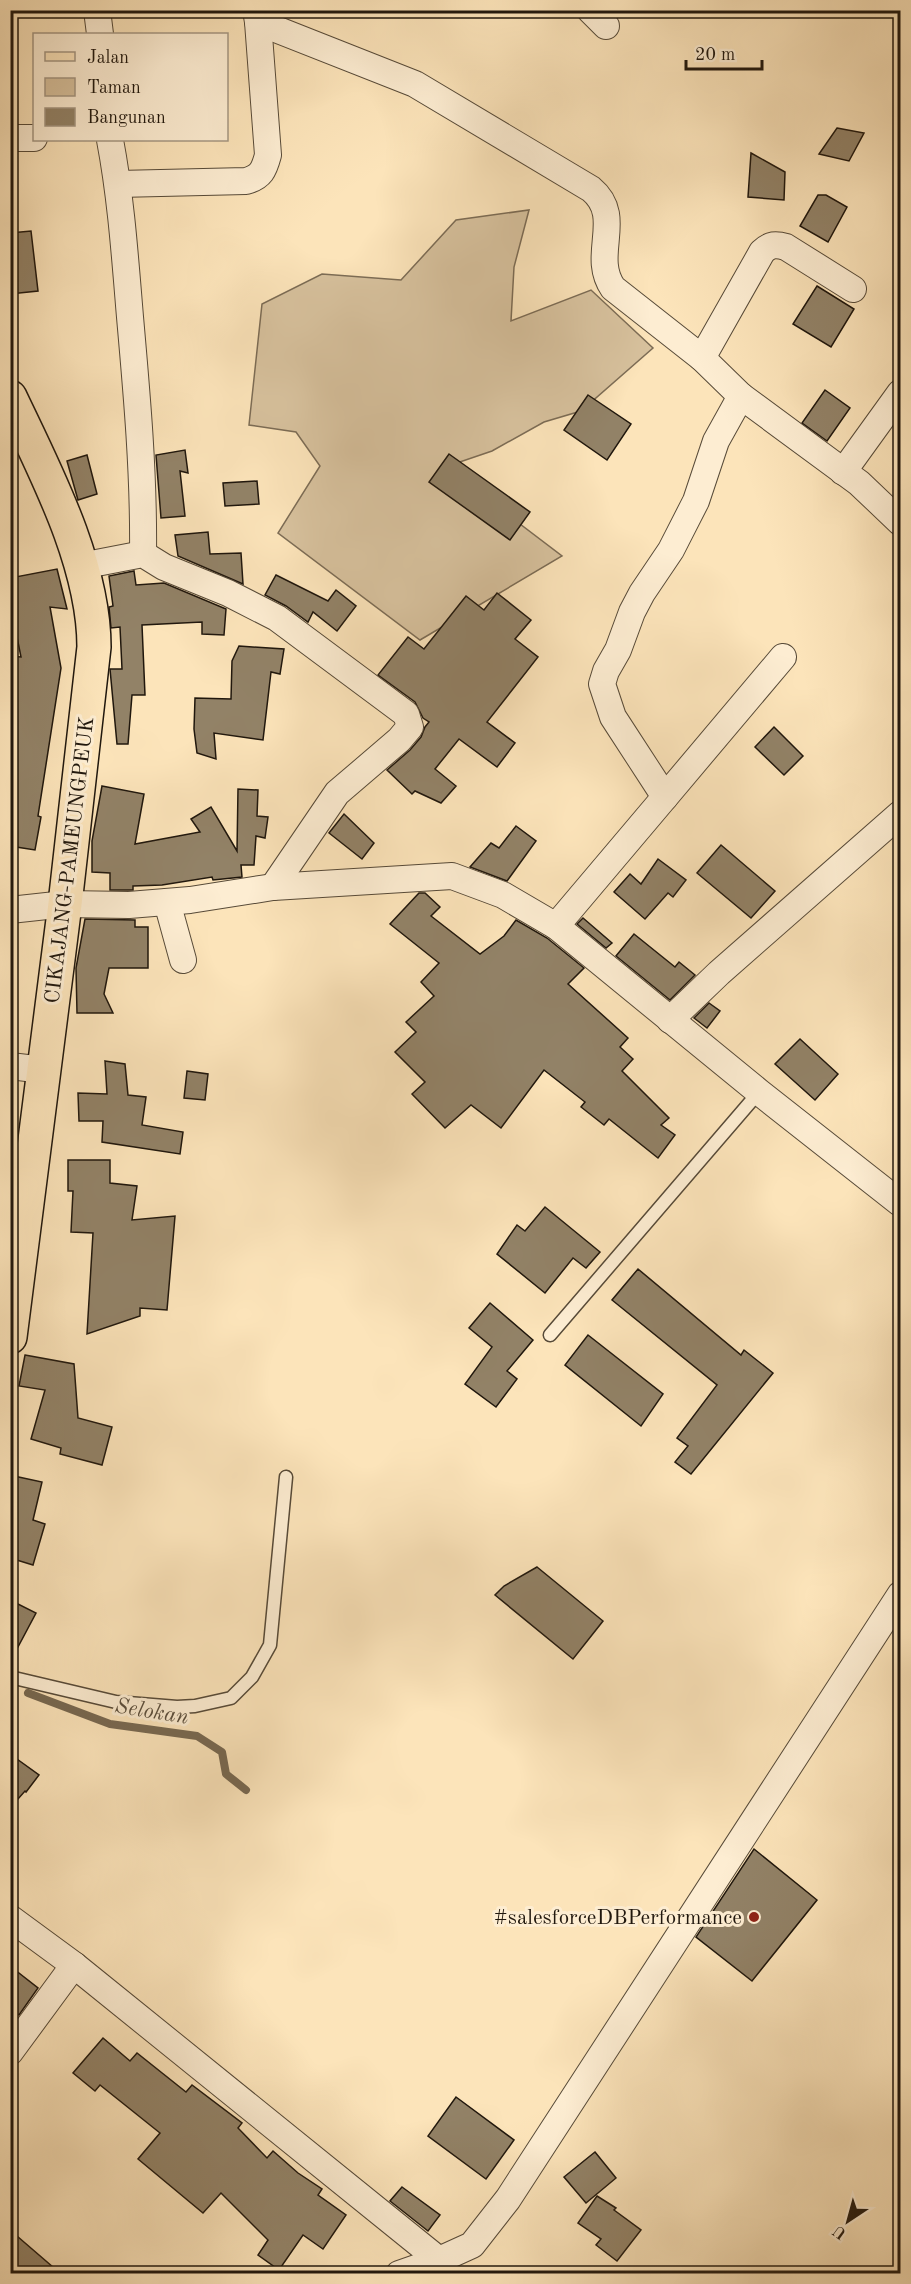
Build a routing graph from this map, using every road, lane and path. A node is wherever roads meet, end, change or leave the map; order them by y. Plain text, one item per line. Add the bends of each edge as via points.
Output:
1 (98, 10) edge
2 (257, 16) edge
3 (100, 33) edge
4 (10, 138) edge
5 (33, 138) edge
6 (110, 141) edge
7 (118, 184) junction
8 (853, 289) dead end
9 (702, 358) junction
10 (900, 393) edge
11 (741, 396) junction
12 (10, 397) edge
13 (843, 472) junction
14 (900, 522) edge
15 (143, 554) junction
16 (81, 566) junction
17 (783, 657) dead end
18 (665, 797) junction
19 (900, 814) edge
20 (273, 887) junction
21 (167, 902) junction
22 (65, 904) junction
23 (10, 910) edge
24 (556, 926) junction
25 (183, 960) dead end
26 (670, 1020) junction
27 (10, 1066) edge
28 (44, 1070) junction
29 (759, 1092) junction
30 (900, 1203) edge
31 (15, 1263) edge
32 (550, 1335) dead end
33 (10, 1336) edge
34 (286, 1477) dead end
35 (900, 1595) edge
36 (10, 1677) edge
37 (10, 1918) edge
38 (74, 1965) junction
39 (10, 2052) edge
40 (441, 2267) edge
41 (399, 2274) edge

1 - 3 street
2 - 7 street via 267,155 264,169 256,178 246,181
2 - 9 street via 399,76 591,189 605,204 607,214 606,279 623,298
4 - 5 street
6 - 7 street
7 - 15 street via 144,492
8 - 9 street via 786,247 768,246
9 - 11 street
10 - 13 street
11 - 13 street
11 - 18 street via 716,441 696,501 632,612 602,684 614,717
12 - 16 main road, CIKAJANG-PAMEUNGPEUK via 54,492
13 - 14 street
15 - 16 street
15 - 20 street via 277,618 406,714 410,727 337,793
16 - 22 main road, CIKAJANG-PAMEUNGPEUK via 94,646
17 - 18 street
18 - 24 street
19 - 26 street
20 - 21 street
20 - 24 street via 452,876 503,895
21 - 22 street
21 - 25 street
22 - 23 street
22 - 28 main road, CIKAJANG-PAMEUNGPEUK
24 - 26 street
26 - 29 street
27 - 28 street
28 - 31 main road, CIKAJANG-PAMEUNGPEUK
29 - 30 street
29 - 32 lane
31 - 33 main road, CIKAJANG-PAMEUNGPEUK
34 - 36 lane via 270,1645 252,1677 231,1698 177,1707 116,1702
35 - 40 street via 508,2199 472,2245
37 - 38 street
38 - 39 street
38 - 40 street
40 - 41 street

